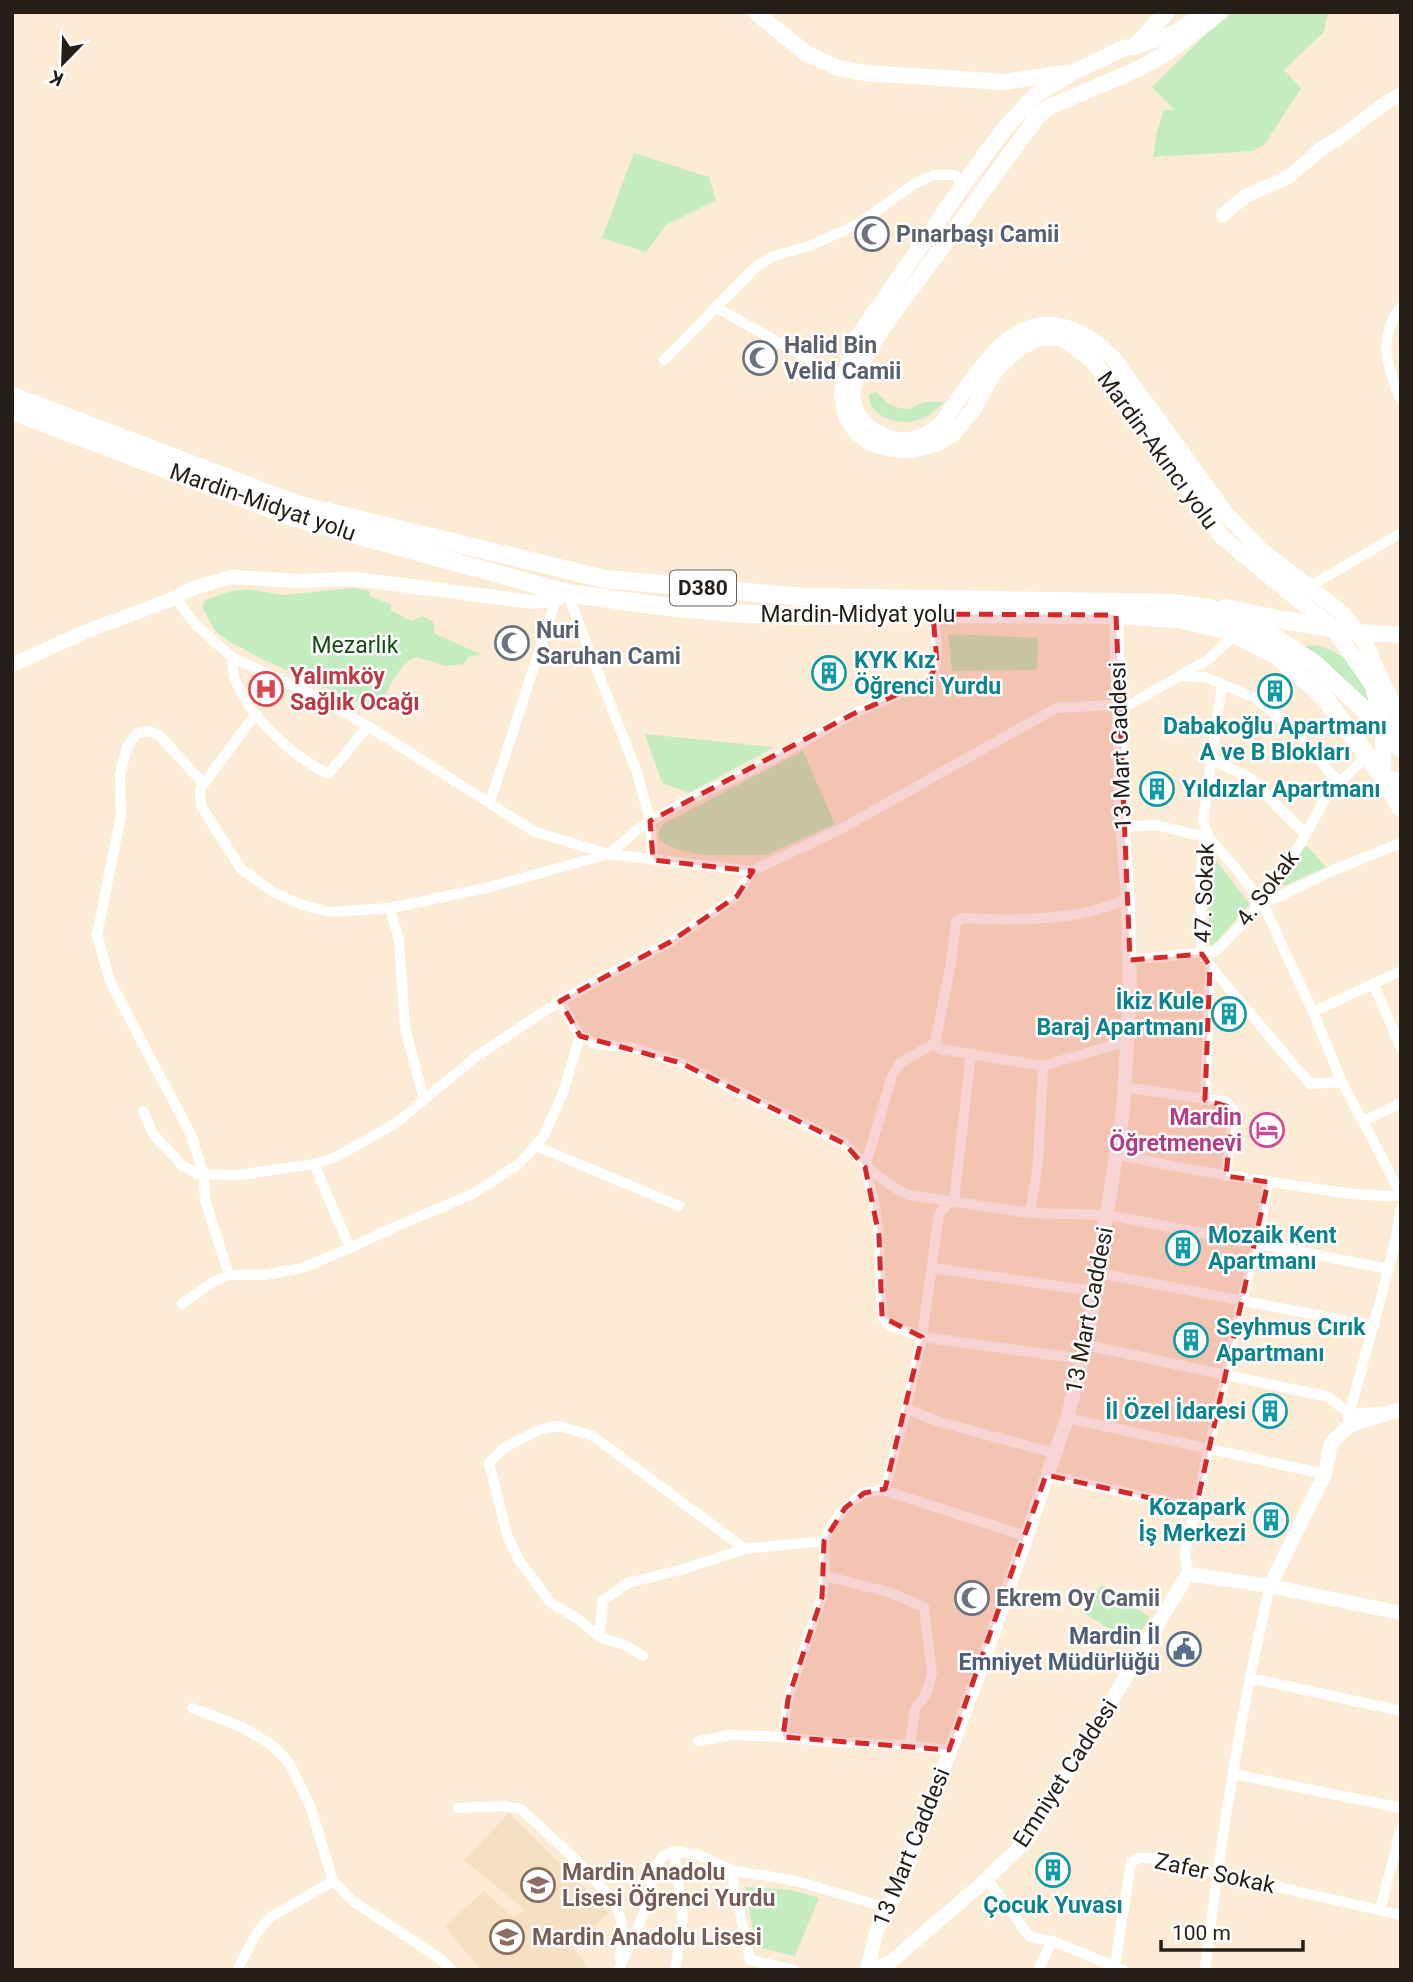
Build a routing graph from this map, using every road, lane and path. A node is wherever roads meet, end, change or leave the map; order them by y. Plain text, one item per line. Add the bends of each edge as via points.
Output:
1 (755, 12) edge
2 (1167, 12) edge
3 (1206, 12) edge
4 (1220, 12) edge
5 (1134, 47) junction
6 (1138, 69) junction
7 (1072, 74) junction
8 (1401, 94) edge
9 (966, 181) junction
10 (1223, 215) dead end
11 (715, 307) junction
12 (1401, 307) edge
13 (664, 360) dead end
14 (1396, 372) edge
15 (844, 379) junction
16 (12, 396) edge
17 (1401, 400) edge
18 (12, 411) edge
19 (1401, 533) edge
20 (1309, 587) junction
21 (562, 596) junction
22 (175, 597) junction
23 (1209, 608) junction
24 (933, 614) junction
25 (1116, 615) junction
26 (1334, 629) junction
27 (1357, 632) junction
28 (1236, 634) junction
29 (1401, 635) edge
30 (233, 658) junction
31 (12, 666) edge
32 (1182, 676) junction
33 (1222, 684) junction
34 (1118, 704) junction
35 (256, 714) junction
36 (1392, 725) edge
37 (368, 726) junction
38 (1401, 749) edge
39 (1367, 756) junction
40 (1212, 759) junction
41 (1383, 778) junction
42 (1339, 781) junction
43 (1401, 781) edge
44 (204, 784) junction
45 (490, 802) junction
46 (1401, 808) edge
47 (650, 821) junction
48 (1122, 827) junction
49 (1306, 835) junction
50 (1209, 838) junction
51 (1401, 843) edge
52 (609, 854) junction
53 (653, 860) junction
54 (752, 871) junction
55 (1128, 898) junction
56 (1260, 900) junction
57 (390, 908) junction
58 (1202, 954) junction
59 (1130, 960) junction
60 (1210, 966) junction
61 (1401, 971) edge
62 (1373, 982) junction
63 (560, 1001) junction
64 (1313, 1012) junction
65 (580, 1036) junction
66 (1127, 1041) junction
67 (935, 1043) junction
68 (1401, 1048) edge
69 (971, 1054) junction
70 (1043, 1066) junction
71 (1342, 1082) junction
72 (1124, 1087) junction
73 (424, 1099) junction
74 (1205, 1100) junction
75 (1401, 1103) edge
76 (143, 1111) dead end
77 (1364, 1121) junction
78 (536, 1146) junction
79 (1117, 1154) junction
80 (314, 1164) junction
81 (866, 1167) junction
82 (204, 1175) junction
83 (1226, 1176) junction
84 (1268, 1182) junction
85 (1401, 1195) edge
86 (951, 1201) junction
87 (679, 1206) dead end
88 (1401, 1208) edge
89 (1030, 1213) junction
90 (1108, 1215) junction
91 (1256, 1243) junction
92 (350, 1248) junction
93 (933, 1268) junction
94 (1388, 1269) junction
95 (1098, 1273) junction
96 (229, 1275) junction
97 (1093, 1291) junction
98 (1242, 1300) junction
99 (182, 1304) dead end
100 (1374, 1326) junction
101 (922, 1337) junction
102 (1084, 1352) junction
103 (1226, 1374) junction
104 (906, 1409) junction
105 (1399, 1409) edge
106 (1350, 1414) junction
107 (1067, 1418) junction
108 (1338, 1436) junction
109 (1209, 1448) junction
110 (1054, 1453) junction
111 (1046, 1475) junction
112 (1325, 1475) junction
113 (882, 1490) junction
114 (1196, 1508) junction
115 (1026, 1536) junction
116 (824, 1541) junction
117 (745, 1549) junction
118 (1188, 1574) junction
119 (825, 1576) junction
120 (1272, 1583) junction
121 (1401, 1613) edge
122 (599, 1637) junction
123 (643, 1656) dead end
124 (1250, 1678) junction
125 (192, 1707) dead end
126 (1401, 1711) edge
127 (783, 1737) junction
128 (698, 1741) dead end
129 (911, 1745) junction
130 (949, 1750) junction
131 (1234, 1774) junction
132 (458, 1808) dead end
133 (1401, 1808) edge
134 (1401, 1829) edge
135 (674, 1851) junction
136 (731, 1870) junction
137 (1217, 1872) junction
138 (987, 1879) junction
139 (332, 1881) junction
140 (887, 1908) junction
141 (1380, 1910) junction
142 (1401, 1915) edge
143 (1052, 1941) junction
144 (895, 1966) edge
145 (1119, 1968) edge
146 (619, 1969) edge
147 (237, 1970) edge
148 (452, 1970) edge
149 (676, 1970) edge
150 (794, 1970) edge
151 (869, 1970) edge
152 (1038, 1970) edge
153 (1205, 1970) edge

1 - 7 main road via 814,59 852,71 1005,82
2 - 5 main road
3 - 5 main road, Mardin-Akıncı yolu via 1177,32
4 - 6 main road, Mardin-Akıncı yolu via 1173,49
5 - 6 main road via 1143,59
5 - 7 main road, Mardin-Akıncı yolu
6 - 20 main road, Mardin-Akıncı yolu via 1049,107 1037,117 888,321 853,388 856,412 869,427 887,437 905,441 923,437 941,424 1010,338 1047,325 1070,327 1113,358 1226,514 1261,550
7 - 9 main road, Mardin-Akıncı yolu via 1036,96
8 - 10 street via 1290,176 1244,197
9 - 11 street via 953,175 934,175 914,184 858,224 771,257
9 - 15 main road, Mardin-Akıncı yolu via 857,338
11 - 13 street
11 - 15 street
12 - 14 street via 1385,340 1386,355
14 - 17 street
15 - 26 main road, Mardin-Akıncı yolu via 846,417 857,433 872,443 913,450 954,433 995,372 1018,349 1041,337 1062,338 1090,358 1131,407 1222,537
16 - 23 highway, Mardin-Midyat yolu / D380 via 299,505 605,579 803,597 1172,603
18 - 21 highway, Mardin-Midyat yolu / D380 via 295,518
19 - 20 street
20 - 27 main road, Mardin-Akıncı yolu via 1342,613
21 - 22 street via 533,602 355,579 231,577
21 - 24 highway, Mardin-Midyat yolu / D380 via 730,613
21 - 45 street
21 - 47 street via 637,772
22 - 30 street via 195,624
22 - 31 street
23 - 26 highway via 1232,608
23 - 36 highway, Mardin-Midyat yolu / D380 via 1269,634
24 - 25 highway, Mardin-Midyat yolu / D380
24 - 47 street via 937,664 929,681 853,714
25 - 28 highway, Mardin-Midyat yolu / D380 via 1178,620
25 - 34 street, 13 Mart Caddesi
26 - 27 highway
26 - 36 main road, Mardin-Akıncı yolu via 1373,686
27 - 29 main road
27 - 36 main road, Mardin-Akıncı yolu
28 - 32 street
28 - 39 highway, Mardin-Midyat yolu / D380 via 1279,657 1324,697
30 - 35 street via 240,688
30 - 37 street
32 - 33 street via 1205,677
32 - 34 street via 1132,704
33 - 40 street, 47. Sokak
33 - 42 street via 1252,697 1297,731
34 - 48 street, 13 Mart Caddesi
34 - 54 street via 1056,708 841,829
35 - 37 street via 267,730 326,774
35 - 44 street
36 - 38 highway, Mardin-Midyat yolu / D380
36 - 41 main road, Mardin-Akıncı yolu
37 - 45 street
39 - 41 highway, Mardin-Midyat yolu / D380
39 - 42 street, 4. Sokak
40 - 49 street via 1250,778
40 - 50 street, 47. Sokak via 1203,820
41 - 43 main road
41 - 46 highway, Mardin-Midyat yolu / D380
42 - 49 street, 4. Sokak
44 - 57 street via 201,806 216,833 241,869 273,892 331,912
44 - 82 street via 149,731 137,733 127,747 120,774 121,815 97,935 110,981 191,1135
45 - 52 street via 535,832
47 - 52 street
47 - 53 street
48 - 50 street via 1156,825
48 - 55 street, 13 Mart Caddesi
49 - 56 street, 4. Sokak
50 - 56 street
50 - 58 street, 47. Sokak via 1200,886
51 - 56 street
52 - 53 street
52 - 57 street via 486,888
53 - 54 street
54 - 63 street via 737,895 670,942
55 - 59 street, 13 Mart Caddesi
55 - 67 street via 1114,905 1030,920 962,918 956,922
56 - 58 street, 4. Sokak via 1216,951
56 - 64 street
57 - 73 street via 399,940 405,1028
58 - 59 street, 4. Sokak
58 - 60 street, 47. Sokak
59 - 66 street, 13 Mart Caddesi
60 - 71 street via 1310,1084
60 - 74 street, 47. Sokak
61 - 62 street
62 - 64 street
62 - 68 street
63 - 65 street
63 - 73 street via 478,1055
64 - 71 street
65 - 78 street via 563,1093
65 - 81 street via 596,1044 634,1048 681,1063 845,1144
66 - 70 street
66 - 72 street, 13 Mart Caddesi
67 - 69 street via 940,1049
67 - 81 street via 900,1063 892,1076
69 - 70 street
69 - 86 street
70 - 89 street via 1038,1163
71 - 77 street
72 - 74 street
72 - 79 street, 13 Mart Caddesi
73 - 80 street via 396,1123 336,1157
74 - 83 street via 1226,1102 1233,1108
75 - 77 street
76 - 82 street via 152,1134 181,1164
77 - 85 street
78 - 87 street
78 - 92 street via 520,1163 473,1194
79 - 83 street
79 - 90 street, 13 Mart Caddesi
80 - 82 street via 240,1175
80 - 92 street
81 - 86 street via 909,1195
81 - 101 street via 879,1237 882,1317 889,1325
82 - 96 street via 205,1200
83 - 84 street
84 - 85 street via 1327,1192
84 - 91 street
86 - 89 street
86 - 93 street via 939,1214
88 - 94 street
89 - 90 street
90 - 91 street
90 - 95 street, 13 Mart Caddesi
91 - 94 street
91 - 98 street
92 - 96 street via 302,1268
93 - 97 street
93 - 101 street
94 - 100 street
95 - 97 street, 13 Mart Caddesi
95 - 98 street
96 - 99 street
97 - 102 street, 13 Mart Caddesi
98 - 100 street
98 - 103 street
100 - 106 street
101 - 102 street
101 - 104 street
102 - 103 street
102 - 107 street, 13 Mart Caddesi
103 - 106 street via 1329,1397
103 - 109 street
104 - 110 street
104 - 113 street
105 - 106 street
105 - 108 street via 1348,1426
106 - 108 street
107 - 109 street
107 - 110 street, 13 Mart Caddesi
108 - 112 street via 1331,1443
109 - 112 street
109 - 114 street
110 - 111 street, 13 Mart Caddesi
111 - 114 street
111 - 115 street, 13 Mart Caddesi
112 - 120 street
113 - 115 street
113 - 116 street via 864,1493 845,1508
114 - 118 street via 1185,1554
115 - 130 street, 13 Mart Caddesi
116 - 117 street
116 - 119 street
117 - 122 street via 628,1583 603,1601
117 - 122 street via 593,1436 559,1426 538,1430 504,1448 489,1463 508,1538 519,1560 550,1602
118 - 120 street
118 - 138 street, Emniyet Caddesi via 1028,1839
119 - 127 street via 788,1699
119 - 129 street via 888,1592 924,1607 932,1674 915,1709
120 - 121 street
120 - 124 street
122 - 123 street
124 - 126 street
124 - 131 street
125 - 139 street via 242,1727 288,1761 311,1808
127 - 128 street via 730,1735
127 - 129 street
129 - 130 street
130 - 140 street, 13 Mart Caddesi via 901,1883
131 - 133 street
131 - 137 street
132 - 146 street via 521,1809 599,1885 620,1915
134 - 141 street
135 - 136 street via 699,1855
135 - 146 street via 663,1856 655,1869 645,1911
135 - 149 street via 683,1919
136 - 140 street via 797,1881
136 - 150 street via 750,1960
137 - 141 street, Zafer Sokak
137 - 145 street, Zafer Sokak via 1149,1858 1131,1862
137 - 153 street
138 - 143 street via 1030,1937
138 - 144 street, Emniyet Caddesi
139 - 147 street via 271,1917
139 - 148 street via 353,1901
140 - 151 street, 13 Mart Caddesi
141 - 142 street, Zafer Sokak
143 - 145 street
143 - 152 street
144 - 151 street, Emniyet Caddesi

